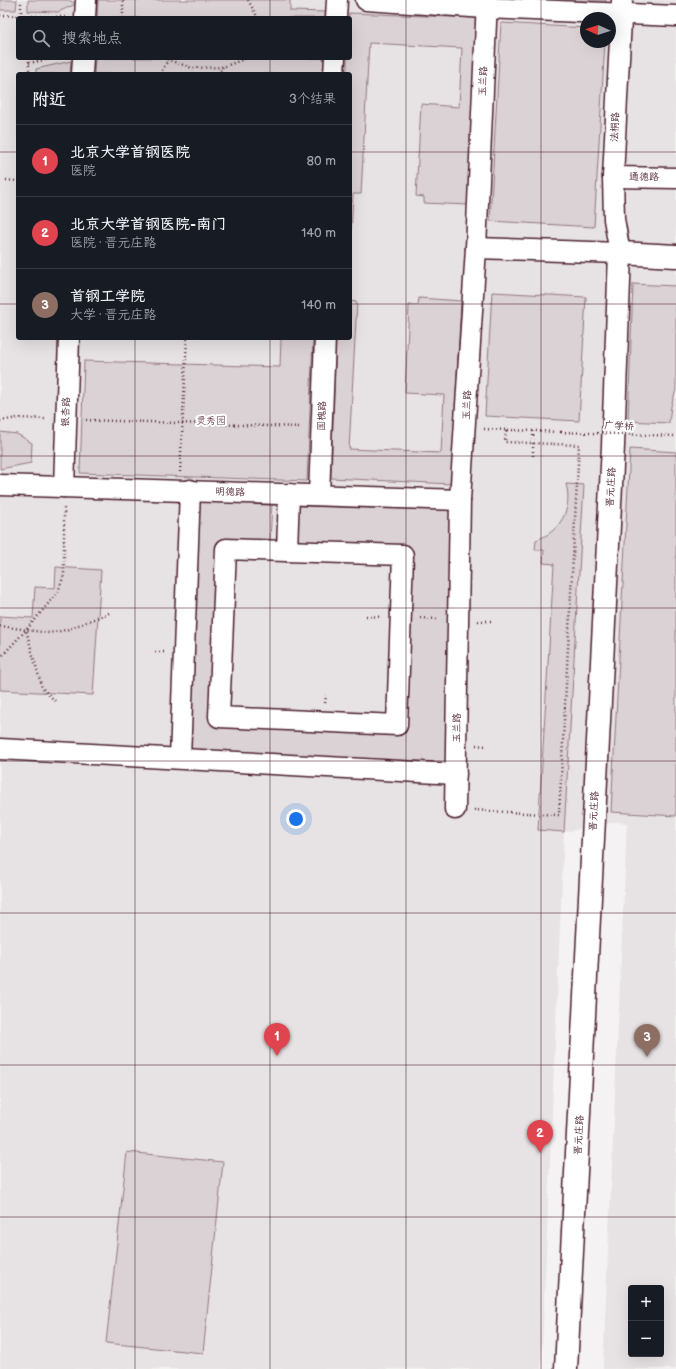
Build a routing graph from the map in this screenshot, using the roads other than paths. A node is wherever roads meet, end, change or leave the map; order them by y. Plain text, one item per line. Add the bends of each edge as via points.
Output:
1 (86, 0) edge
2 (337, 0) edge
3 (366, 0) edge
4 (486, 4) edge
5 (621, 7) edge
6 (85, 16) edge
7 (336, 16) edge
8 (676, 16) edge
9 (83, 60) edge
10 (335, 60) edge
11 (82, 72) edge
12 (334, 72) edge
13 (612, 177) junction
14 (676, 178) edge
15 (476, 248) junction
16 (620, 253) junction
17 (676, 256) edge
18 (69, 340) edge
19 (325, 340) edge
20 (0, 485) edge
21 (64, 487) junction
22 (185, 490) junction
23 (289, 494) junction
24 (319, 495) junction
25 (460, 500) junction
26 (287, 551) junction
27 (0, 749) edge
28 (180, 758) junction
29 (456, 774) junction
30 (455, 809) road end
31 (566, 1369) edge

1 - 6 street
2 - 7 street
3 - 4 street
4 - 5 street
4 - 15 street, 玉兰路
5 - 8 street
5 - 13 street, 法桐路
9 - 11 street
10 - 12 street
13 - 14 street, 通德路
13 - 16 street, 法桐路 via 614,219
15 - 16 street
15 - 25 street, 玉兰路
16 - 17 street
16 - 31 street, 晋元庄路 via 613,446
18 - 21 street, 银杏路
19 - 24 street, 国槐路
20 - 21 street, 明德路
21 - 22 street, 明德路
22 - 23 street, 明德路
22 - 28 street
23 - 24 street, 明德路
23 - 26 street
24 - 25 street, 明德路
25 - 29 street, 玉兰路
26 - 26 street via 226,549 219,717 397,725 403,555
27 - 28 street
28 - 29 street
29 - 30 street, 玉兰路

